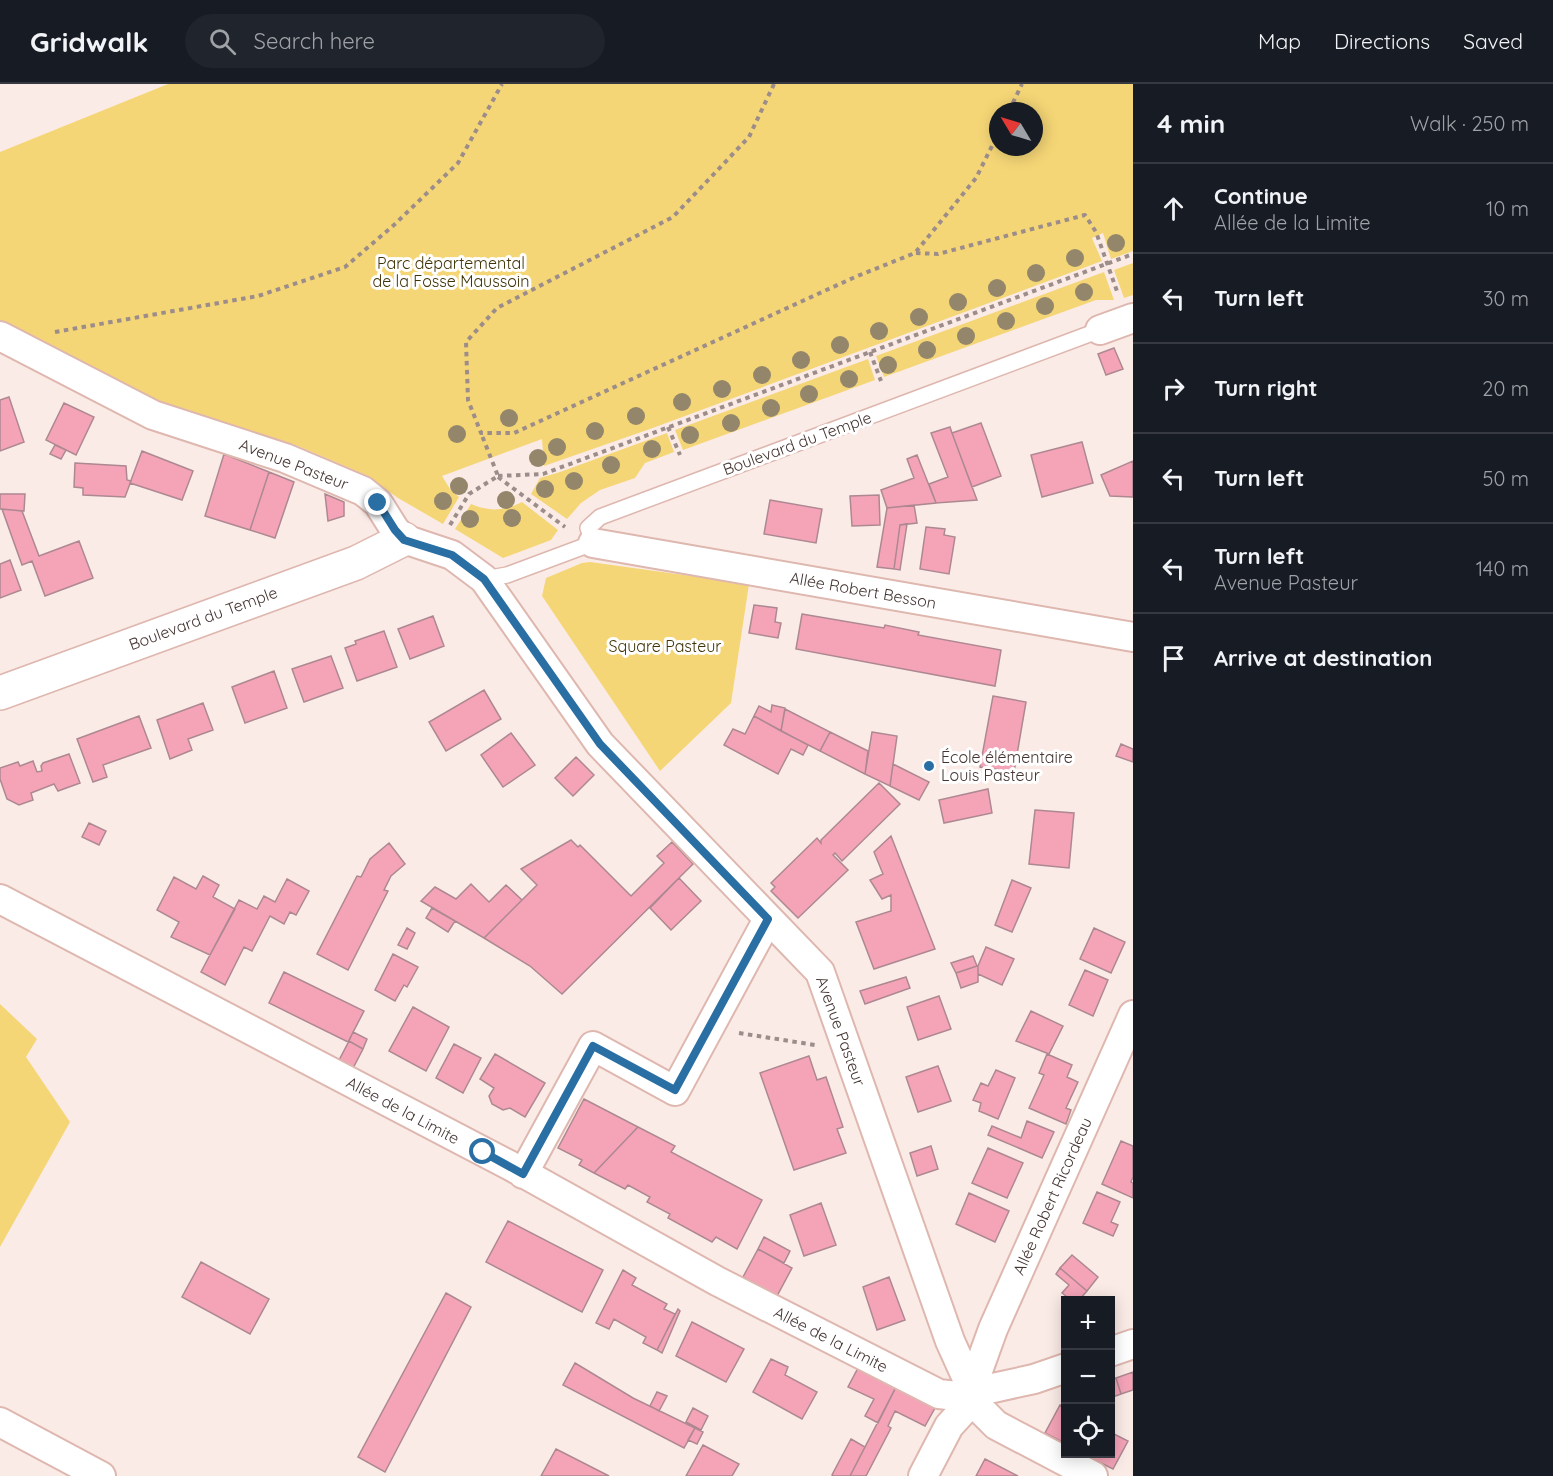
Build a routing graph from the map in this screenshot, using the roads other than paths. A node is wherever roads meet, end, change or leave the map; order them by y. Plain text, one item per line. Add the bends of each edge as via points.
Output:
1 (1130, 319) edge
2 (1100, 330) joint
3 (2, 340) edge
4 (404, 540) junction
5 (593, 543) junction
6 (484, 579) junction
7 (1133, 637) edge
8 (0, 693) edge
9 (0, 899) edge
10 (768, 919) junction
11 (1133, 1015) edge
12 (523, 1174) junction
13 (1133, 1344) edge
14 (1115, 1350) edge
15 (1061, 1369) edge
16 (975, 1393) junction
17 (0, 1422) edge
18 (101, 1476) edge
19 (922, 1476) edge
20 (1094, 1476) edge

1 - 2 street, Boulevard du Temple
2 - 5 lane, Boulevard du Temple via 600,517 588,528
3 - 4 street, Avenue Pasteur via 153,415 285,458 363,491 378,503
4 - 6 street, Avenue Pasteur via 452,555
4 - 8 street, Boulevard du Temple via 356,563
5 - 6 lane
5 - 7 street, Allée Robert Besson
6 - 10 street, Avenue Pasteur via 600,744
9 - 12 street, Allée de la Limite
10 - 12 street via 675,1090 593,1046
10 - 16 street, Avenue Pasteur via 820,972 951,1341
11 - 16 street, Allée Robert Ricordeau via 993,1329
12 - 16 street, Allée de la Limite via 717,1281 939,1394
13 - 14 street
15 - 16 street
16 - 19 street via 948,1426
16 - 20 street via 996,1425
17 - 18 street

